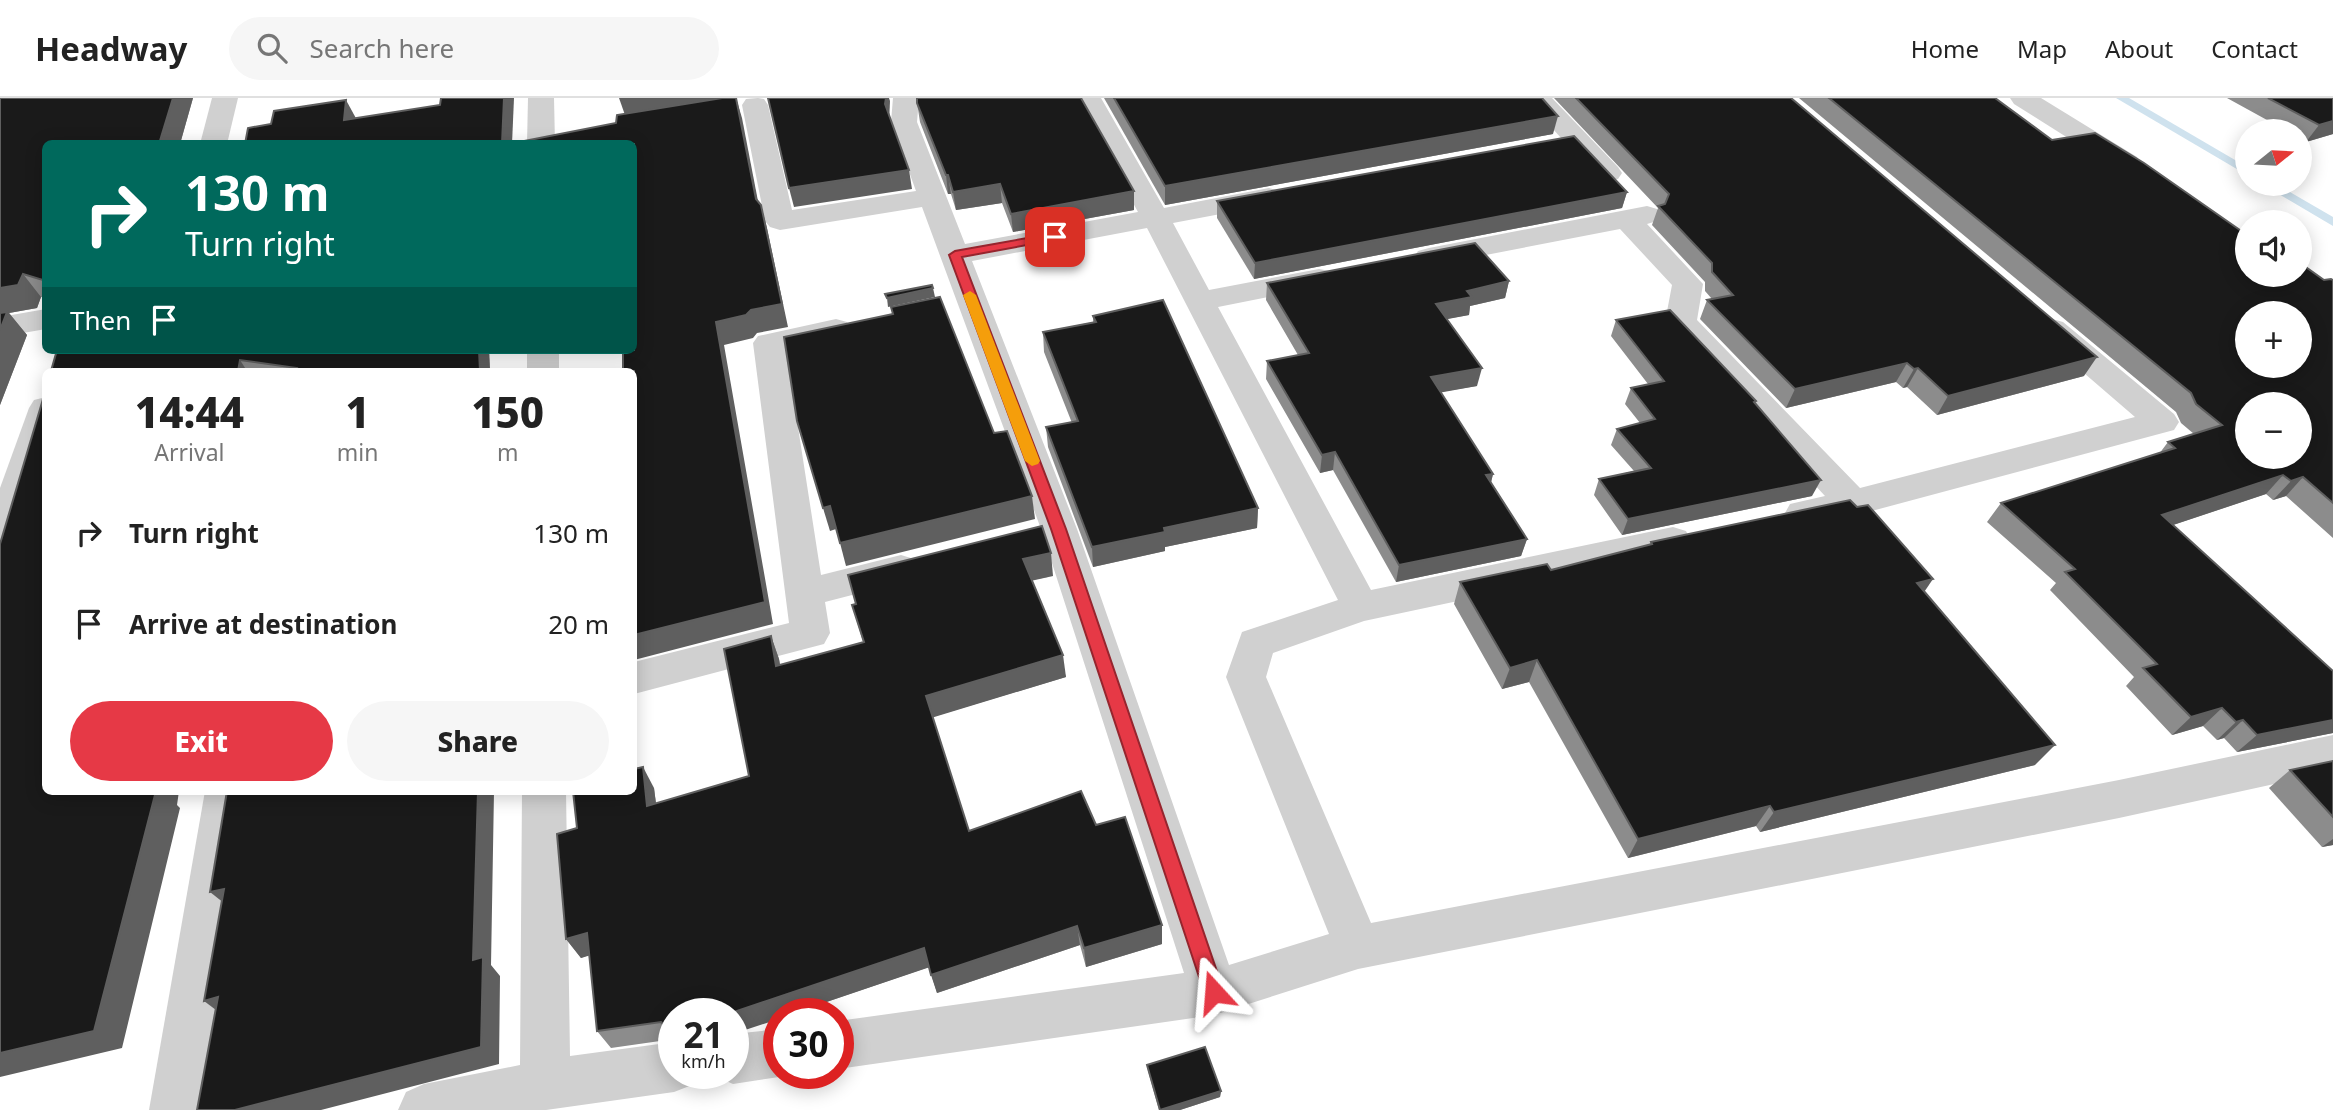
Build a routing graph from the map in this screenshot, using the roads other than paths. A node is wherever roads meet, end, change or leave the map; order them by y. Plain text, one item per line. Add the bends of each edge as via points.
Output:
1 (225, 98) edge
2 (541, 98) edge
3 (906, 98) edge
4 (1088, 98) edge
5 (1538, 98) edge
6 (2022, 98) edge
7 (753, 105) dead end
8 (568, 135) edge
9 (214, 140) edge
10 (541, 140) edge
11 (546, 140) edge
12 (2152, 179) edge
13 (1292, 193) edge
14 (933, 197) junction
15 (1156, 218) junction
16 (1627, 219) junction
17 (955, 255) junction
18 (1400, 263) edge
19 (1346, 273) edge
20 (1199, 301) junction
21 (2034, 314) edge
22 (42, 320) edge
23 (864, 324) edge
24 (0, 327) edge
25 (42, 419) edge
26 (1853, 503) junction
27 (1771, 520) edge
28 (1703, 535) edge
29 (0, 539) edge
30 (938, 560) edge
31 (805, 593) junction
32 (1361, 607) junction
33 (637, 677) edge
34 (2333, 753) edge
35 (226, 795) edge
36 (544, 795) edge
37 (1358, 947) junction
38 (1214, 992) junction
39 (854, 1043) edge
40 (658, 1070) edge
41 (545, 1085) junction
42 (175, 1110) edge
43 (424, 1110) edge

1 - 9 street
2 - 10 street
3 - 14 street via 904,122
4 - 15 street
5 - 16 street via 1564,143 1647,215
6 - 12 street
7 - 14 street via 780,221
8 - 11 street
13 - 15 street
14 - 17 street
15 - 17 street
15 - 20 street
16 - 18 street
16 - 26 street via 1688,284 1681,322
17 - 38 street via 959,304
19 - 20 street
20 - 32 street
21 - 26 street via 2162,422
22 - 24 street
23 - 31 street via 769,343
25 - 29 street
26 - 27 street
28 - 32 street
30 - 31 street
31 - 33 street via 810,633
32 - 37 street via 1256,643 1246,677
34 - 37 street
35 - 42 street
36 - 41 street
37 - 38 street
38 - 39 street
40 - 41 street
41 - 43 street

